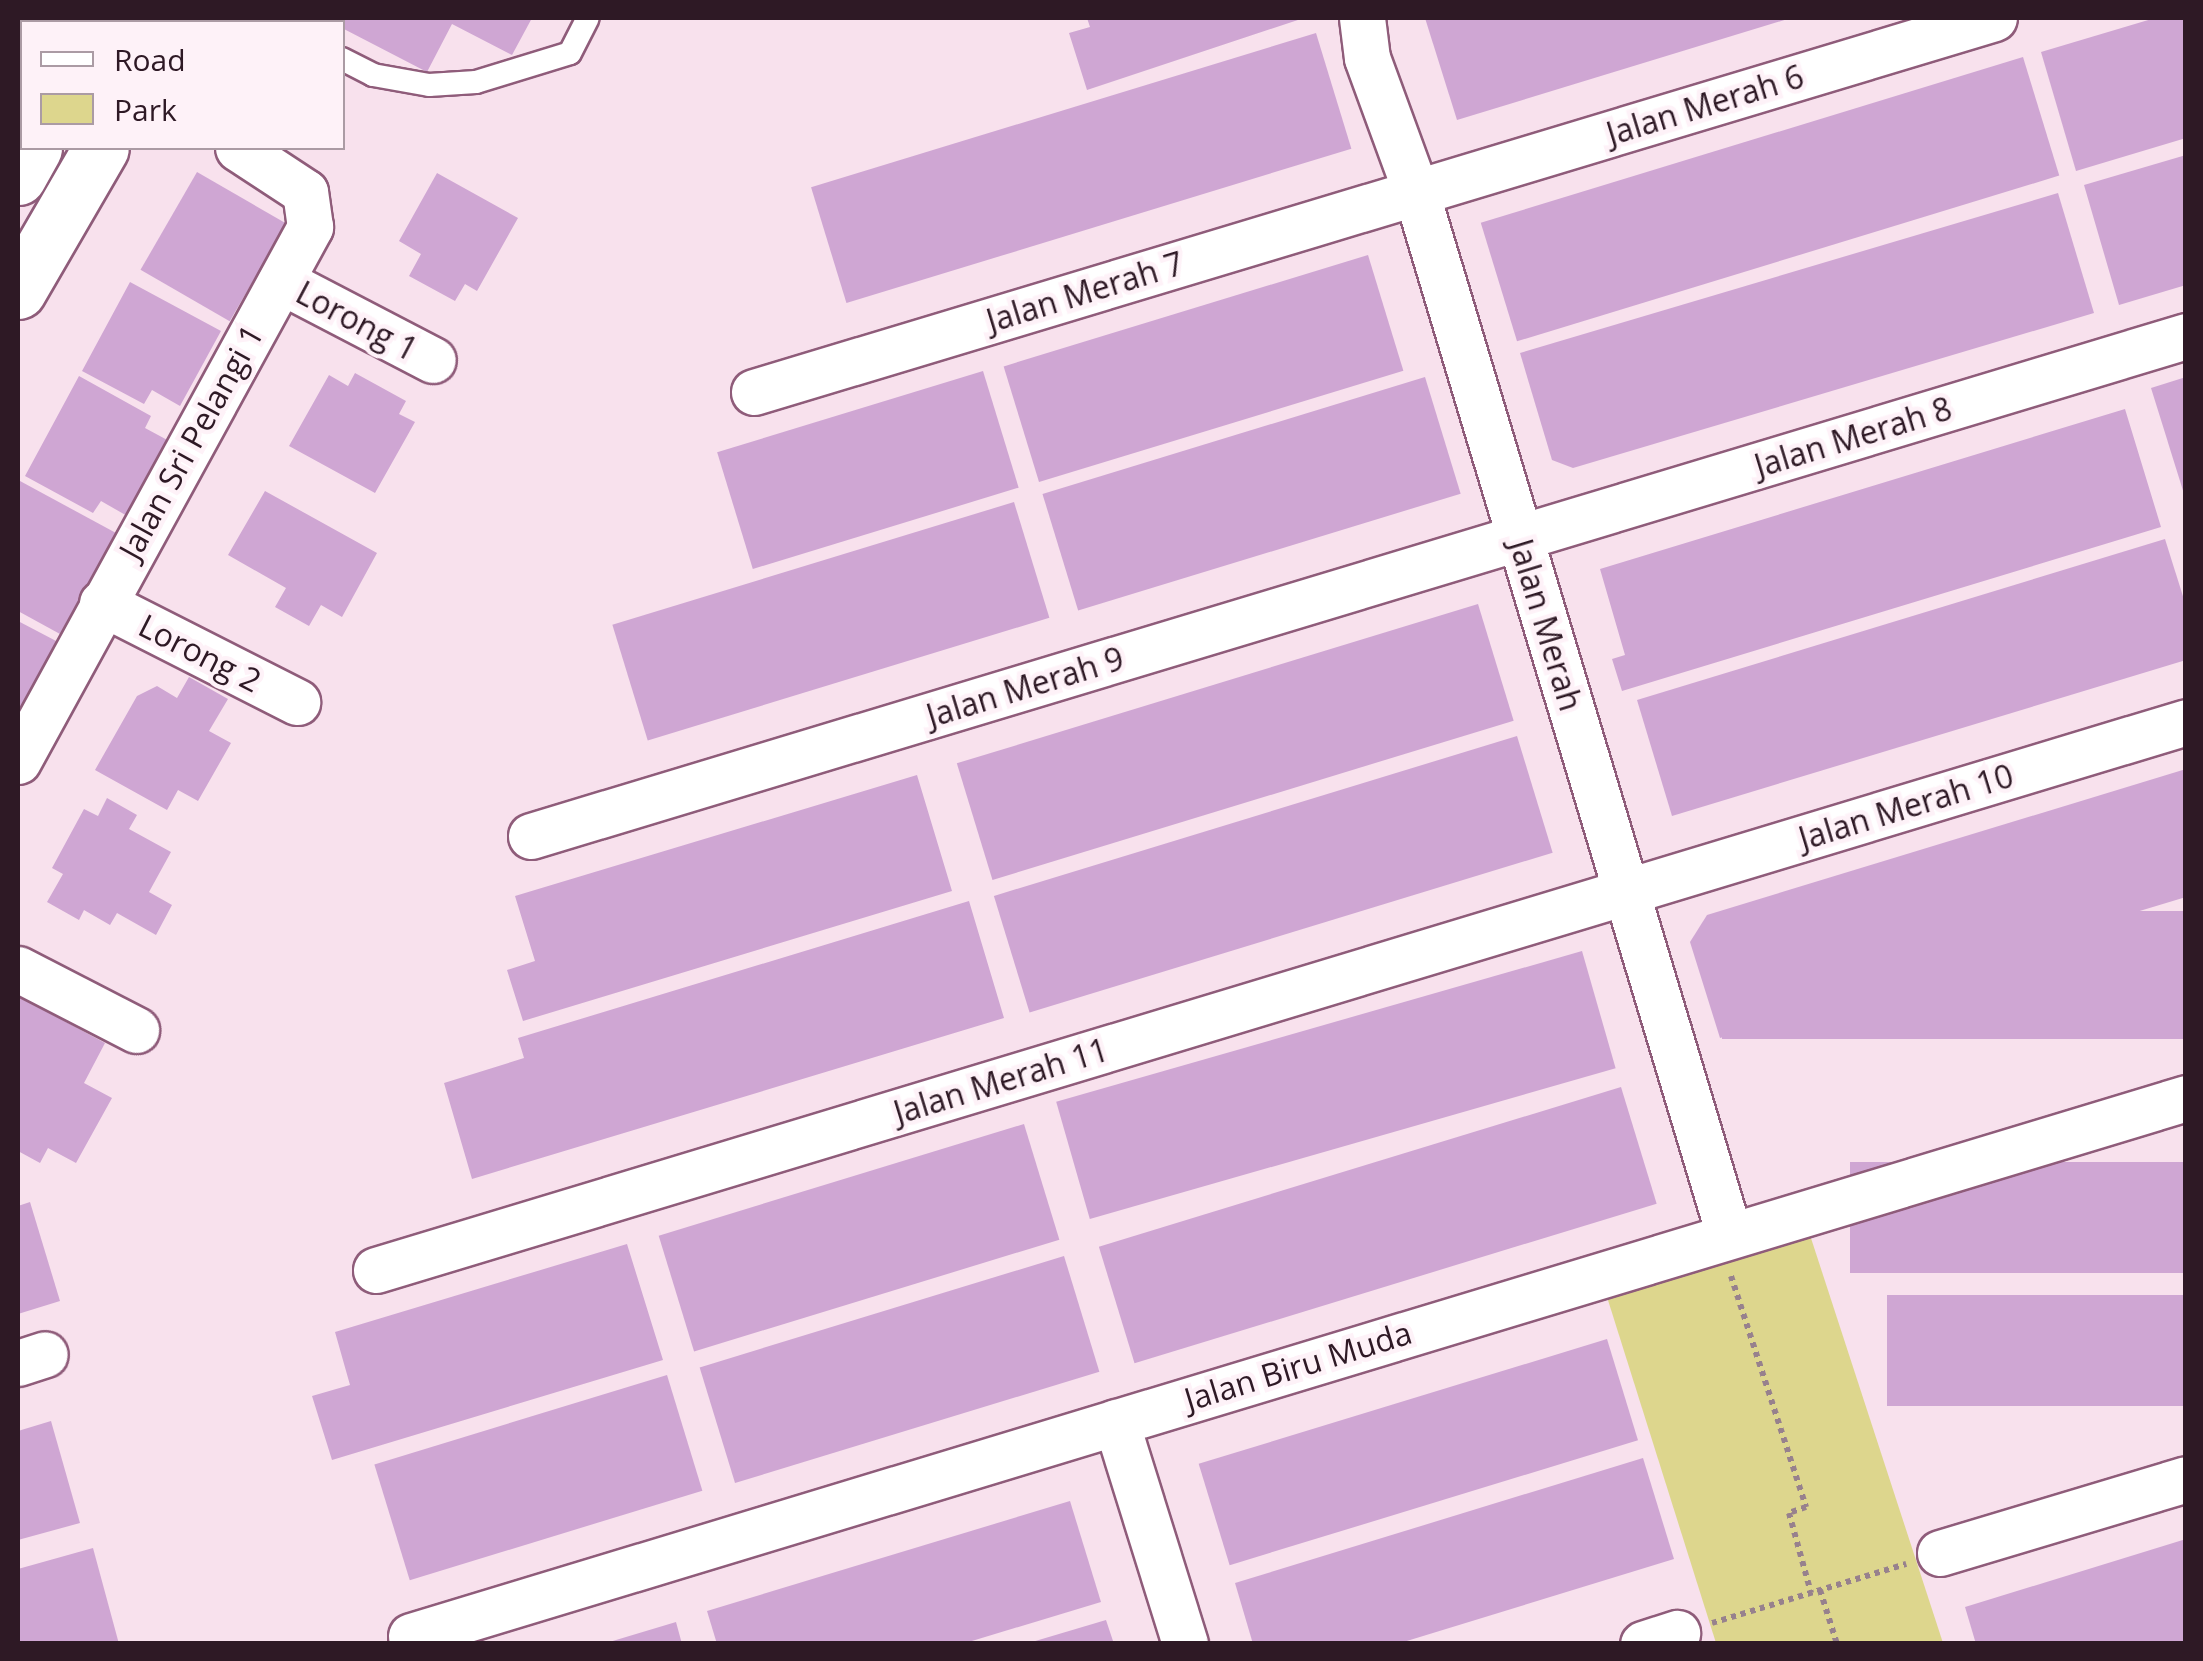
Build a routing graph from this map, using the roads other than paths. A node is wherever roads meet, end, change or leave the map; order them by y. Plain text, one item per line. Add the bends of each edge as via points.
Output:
1 (588, 18) edge
2 (1362, 18) edge
3 (1994, 18) edge
4 (345, 61) edge
5 (33, 150) edge
6 (72, 150) edge
7 (99, 150) edge
8 (241, 150) edge
9 (18, 177) edge
10 (1416, 192) junction
11 (18, 247) edge
12 (281, 281) junction
13 (18, 292) edge
14 (2186, 336) edge
15 (433, 360) dead end
16 (754, 392) dead end
17 (1520, 537) junction
18 (102, 603) junction
19 (298, 702) dead end
20 (2186, 722) edge
21 (18, 761) edge
22 (531, 836) dead end
23 (1626, 892) junction
24 (18, 969) edge
25 (136, 1030) dead end
26 (2186, 1098) edge
27 (1724, 1235) junction
28 (376, 1270) dead end
29 (1116, 1422) junction
30 (2186, 1479) edge
31 (1940, 1554) road end
32 (411, 1636) dead end
33 (1185, 1644) edge

1 - 4 lane via 570,53 476,82 430,85 373,75
2 - 10 street, Jalan Merah via 1367,58
3 - 10 street, Jalan Merah 6
5 - 9 main road
6 - 11 main road
7 - 13 main road
8 - 12 street, Jalan Sri Pelangi 1 via 296,183 310,202 310,228
10 - 16 street, Jalan Merah 7
10 - 17 street, Jalan Merah
12 - 15 street, Lorong 1
12 - 18 street, Jalan Sri Pelangi 1
14 - 17 street, Jalan Merah 8
17 - 22 street, Jalan Merah 9
17 - 23 street, Jalan Merah
18 - 19 street, Lorong 2
18 - 21 street, Jalan Sri Pelangi 1
20 - 23 street, Jalan Merah 10
23 - 27 street, Jalan Merah
23 - 28 street, Jalan Merah 11
24 - 25 street
26 - 27 street, Jalan Biru Muda
27 - 29 street, Jalan Biru Muda
29 - 32 street, Jalan Biru Muda
29 - 33 street
30 - 31 street

